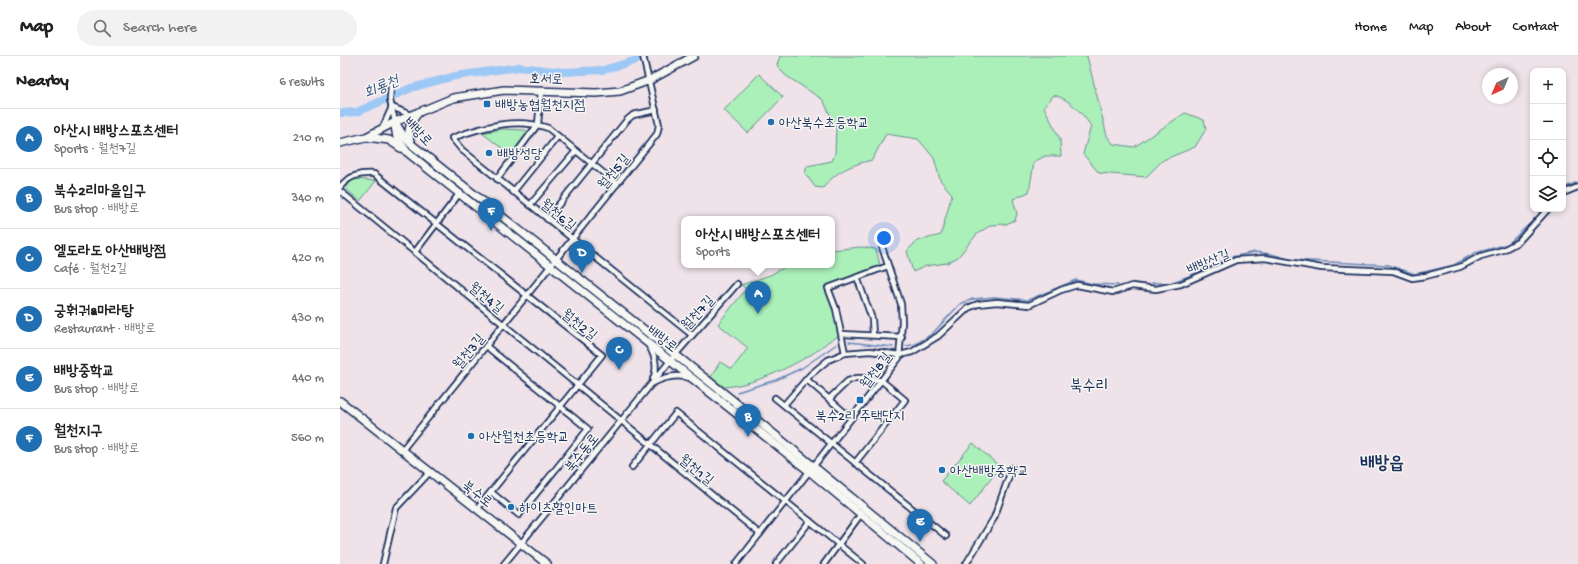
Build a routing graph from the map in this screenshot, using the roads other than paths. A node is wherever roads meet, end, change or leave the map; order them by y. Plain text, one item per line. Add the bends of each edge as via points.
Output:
1 (643, 56) edge
2 (694, 56) edge
3 (649, 76) junction
4 (391, 85) dead end
5 (541, 91) junction
6 (422, 110) junction
7 (656, 110) junction
8 (391, 111) junction
9 (411, 115) junction
10 (395, 122) junction
11 (538, 124) junction
12 (381, 129) junction
13 (558, 136) junction
14 (366, 137) junction
15 (340, 143) edge
16 (411, 144) junction
17 (576, 151) junction
18 (408, 153) junction
19 (593, 164) junction
20 (497, 178) junction
21 (617, 184) junction
22 (340, 187) edge
23 (1578, 187) edge
24 (340, 191) edge
25 (513, 192) junction
26 (1566, 192) edge
27 (459, 194) junction
28 (530, 205) junction
29 (1545, 212) edge
30 (547, 219) junction
31 (436, 224) junction
32 (572, 239) junction
33 (882, 247) dead end
34 (415, 252) junction
35 (553, 263) junction
36 (888, 266) junction
37 (858, 277) junction
38 (737, 284) dead end
39 (527, 295) junction
40 (503, 324) junction
41 (842, 334) junction
42 (692, 335) junction
43 (874, 335) junction
44 (902, 337) junction
45 (643, 338) junction
46 (486, 346) junction
47 (845, 353) junction
48 (900, 355) junction
49 (673, 357) junction
50 (806, 379) junction
51 (696, 381) junction
52 (882, 381) junction
53 (578, 385) junction
54 (650, 385) junction
55 (775, 398) dead end
56 (829, 399) junction
57 (340, 401) edge
58 (784, 405) junction
59 (560, 407) junction
60 (851, 418) junction
61 (621, 420) junction
62 (650, 444) junction
63 (831, 444) junction
64 (402, 450) junction
65 (855, 463) junction
66 (632, 467) dead end
67 (811, 468) junction
68 (1012, 468) dead end
69 (430, 472) junction
70 (490, 492) junction
71 (786, 501) junction
72 (477, 509) junction
73 (861, 514) junction
74 (810, 521) junction
75 (760, 534) junction
76 (946, 536) dead end
77 (520, 544) junction
78 (838, 544) junction
79 (780, 558) junction
80 (917, 563) edge
81 (383, 564) edge
82 (504, 564) edge
83 (547, 564) edge
84 (736, 564) edge
85 (776, 564) edge
86 (784, 564) edge
87 (824, 564) edge
88 (863, 564) edge
89 (933, 564) edge
90 (966, 564) edge

1 - 3 street, 월천5길
2 - 3 street, 호서로
3 - 5 street, 호서로 via 620,91
3 - 7 street, 월천5길
4 - 8 street
5 - 6 street, 호서로 via 504,90 478,93 453,98
5 - 11 street
6 - 9 street, 호서로
6 - 16 street via 413,119 409,128 408,137
7 - 19 street via 627,120
7 - 21 street, 월천5길 via 659,125 657,134
8 - 9 street
8 - 10 street
8 - 12 street
9 - 10 street, 호서로
10 - 12 street, 호서로
10 - 16 street, 배방로
10 - 18 street, 배방로 via 397,138
11 - 13 street
11 - 20 street
11 - 20 street, 월천6길 via 503,123 452,138 462,150
12 - 14 street, 호서로
13 - 17 street
13 - 25 street
14 - 15 street
14 - 18 street via 390,140
16 - 35 street, 배방로
17 - 19 street
17 - 28 street
18 - 27 street, 배방로
19 - 21 street
19 - 30 street
20 - 25 street, 월천6길
21 - 32 street, 월천5길
22 - 31 street, 월천2길 via 353,176 374,174
23 - 26 street
24 - 34 street, 월천4길
25 - 28 street, 월천6길
27 - 31 street
27 - 35 street, 배방로
28 - 30 street, 월천6길
29 - 48 street, 배방산길 via 1518,242 1504,250 1426,276 1412,278 1393,271 1322,268 1265,258 1236,260 1181,284 1156,289 1132,286 1113,292 1077,285 1029,305 996,302 978,304 968,308 924,346
30 - 32 street, 월천6길
31 - 34 street
31 - 39 street, 월천2길
32 - 35 street, 월천5길
32 - 42 street, 월천6길
33 - 36 street, 월천8길
34 - 40 street, 월천4길
35 - 39 street, 월천3길
35 - 45 street, 배방로
35 - 49 street, 배방로
36 - 37 street
36 - 44 street, 월천8길 via 901,304
37 - 41 street via 828,288
37 - 43 street via 872,319
38 - 42 street, 월천7길
39 - 40 street, 월천3길
39 - 53 street, 월천2길 via 602,356
40 - 46 street, 월천3길
40 - 53 street, 월천4길
41 - 43 street
41 - 47 street
42 - 49 street, 월천7길
43 - 44 street
44 - 48 street, 월천8길
45 - 49 street, 배방로
45 - 54 street via 650,348 656,366
46 - 59 street
46 - 64 street, 월천3길
47 - 48 street via 870,351
47 - 50 street via 828,360
48 - 52 street, 월천8길
49 - 51 street, 배방로
49 - 54 street, 북수동로
49 - 67 street, 배방로
50 - 56 street
50 - 58 street
51 - 54 street via 676,376 658,380
51 - 67 street, 배방로
52 - 56 street via 856,378 848,381
52 - 60 street, 월천8길
52 - 65 street via 905,400
53 - 59 street, 월천2길
53 - 61 street, 월천4길
54 - 61 street, 북수동로
55 - 58 street
56 - 60 street
57 - 64 street, 북수로
58 - 63 street
59 - 70 street, 월천2길
59 - 70 street via 588,429 519,515
60 - 63 street, 월천8길
61 - 62 street, 월천1길
61 - 77 street, 북수동로
62 - 66 street
62 - 71 street via 676,413
62 - 75 street, 월천1길
63 - 65 street
63 - 67 street, 월천8길
64 - 69 street, 북수로
65 - 76 street
67 - 71 street
67 - 73 street, 배방로
67 - 89 street, 배방로
68 - 90 street via 994,518
69 - 72 street, 북수로
69 - 81 street via 396,508
70 - 72 street, 월천2길
71 - 74 street
71 - 75 street
72 - 77 street, 북수로
73 - 78 street
73 - 80 street, 배방로
74 - 78 street
74 - 79 street
75 - 84 street
77 - 82 street, 북수동로
77 - 83 street, 북수로
78 - 87 street
78 - 88 street
79 - 85 street
79 - 86 street

